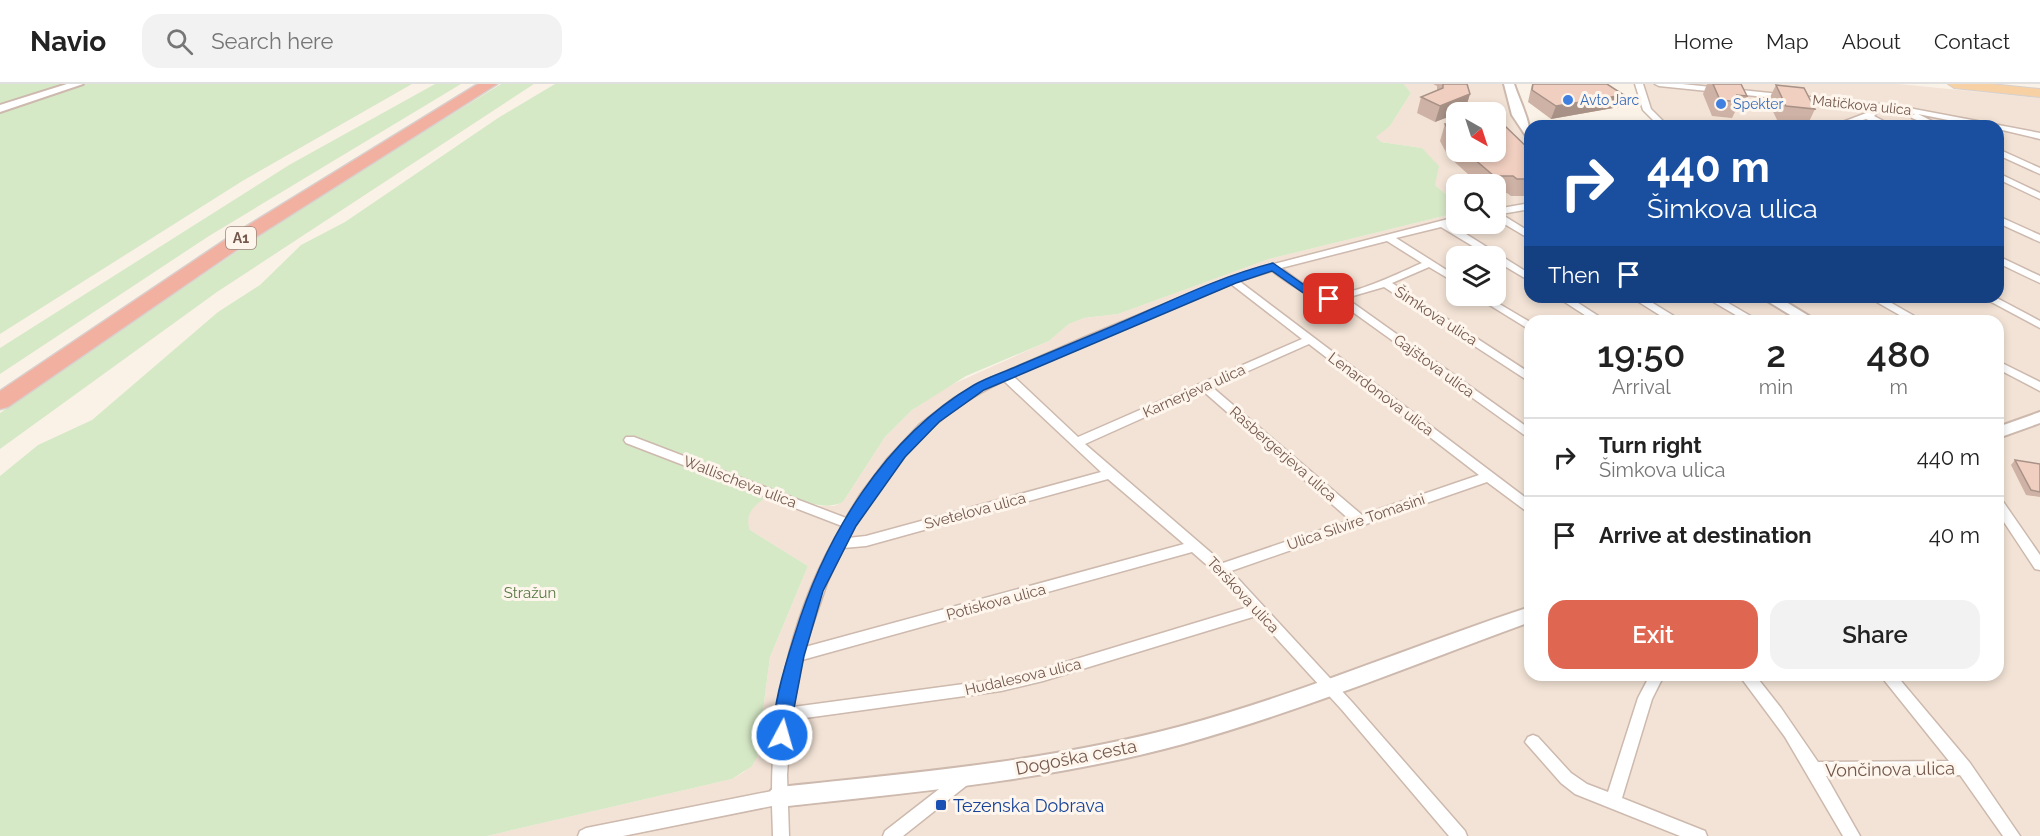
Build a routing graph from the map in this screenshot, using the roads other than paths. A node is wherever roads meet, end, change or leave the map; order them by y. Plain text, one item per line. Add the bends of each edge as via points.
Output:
1 (78, 84) edge
2 (472, 84) edge
3 (489, 84) edge
4 (1509, 84) edge
5 (1639, 84) edge
6 (1659, 84) edge
7 (1954, 84) edge
8 (2012, 84) edge
9 (2040, 87) edge
10 (2040, 93) edge
11 (1876, 106) junction
12 (1898, 108) junction
13 (0, 109) edge
14 (1867, 116) junction
15 (1658, 120) edge
16 (1855, 120) edge
17 (1876, 120) edge
18 (1925, 120) edge
19 (1960, 120) edge
20 (1524, 124) edge
21 (2004, 129) edge
22 (2040, 136) edge
23 (2004, 155) edge
24 (2040, 171) edge
25 (2004, 179) edge
26 (2040, 196) edge
27 (1524, 207) edge
28 (1506, 211) edge
29 (1506, 220) edge
30 (2004, 222) edge
31 (1446, 223) edge
32 (1524, 223) edge
33 (1441, 224) junction
34 (1515, 227) junction
35 (1524, 232) edge
36 (1389, 238) junction
37 (2040, 239) edge
38 (1477, 246) edge
39 (2004, 262) edge
40 (1430, 263) junction
41 (1506, 264) edge
42 (1273, 267) junction
43 (1446, 273) edge
44 (1524, 274) edge
45 (1232, 280) junction
46 (2040, 280) edge
47 (1385, 283) junction
48 (1338, 297) junction
49 (1572, 303) edge
50 (1646, 303) edge
51 (1721, 303) edge
52 (1778, 303) edge
53 (1884, 303) edge
54 (1998, 303) edge
55 (1496, 306) edge
56 (1591, 315) edge
57 (1667, 315) edge
58 (1743, 315) edge
59 (1800, 315) edge
60 (1907, 315) edge
61 (1524, 323) edge
62 (2040, 325) edge
63 (1309, 340) junction
64 (2004, 367) edge
65 (1524, 374) edge
66 (1006, 376) junction
67 (0, 386) edge
68 (1205, 387) junction
69 (2040, 387) edge
70 (0, 402) edge
71 (2040, 417) edge
72 (1524, 431) edge
73 (2004, 431) edge
74 (630, 440) dead end
75 (1078, 442) junction
76 (1110, 474) junction
77 (1490, 476) junction
78 (1524, 503) edge
79 (2004, 512) edge
80 (1360, 521) junction
81 (849, 524) junction
82 (839, 543) junction
83 (1196, 546) junction
84 (2040, 565) edge
85 (1221, 568) junction
86 (1257, 610) junction
87 (1524, 616) edge
88 (795, 656) junction
89 (1654, 681) edge
90 (1751, 681) edge
91 (1893, 681) edge
92 (1329, 686) junction
93 (783, 715) junction
94 (1533, 742) dead end
95 (1965, 768) junction
96 (1815, 769) junction
97 (966, 777) junction
98 (779, 797) junction
99 (1613, 801) junction
100 (601, 833) edge
101 (586, 836) edge
102 (781, 836) edge
103 (891, 836) edge
104 (1459, 836) edge
105 (1699, 836) edge
106 (1852, 836) edge
107 (2012, 836) edge

1 - 13 street
2 - 67 highway, A1 via 226,234
3 - 70 highway, A1 via 248,233
4 - 20 street
5 - 15 street via 1647,110
6 - 11 street, Matičkova ulica
7 - 10 main road
8 - 9 main road
11 - 12 street, Matičkova ulica
11 - 14 street via 1875,112
12 - 18 street
12 - 19 street, Matičkova ulica
14 - 16 street
14 - 17 street
21 - 22 street
23 - 24 street
25 - 26 street
27 - 28 street
29 - 34 street
30 - 37 street
31 - 33 street
32 - 34 street
33 - 36 street
33 - 38 street
34 - 35 street
36 - 40 street
36 - 42 street
39 - 46 street
40 - 43 street
40 - 47 street
41 - 44 street
42 - 45 street
42 - 48 street, Šimkova ulica via 1316,297
45 - 63 street, Lenardonova ulica
45 - 66 street
47 - 48 street, Šimkova ulica
47 - 65 street, Šimkova ulica
48 - 72 street, Gajštova ulica
49 - 56 street
50 - 57 street
51 - 58 street
52 - 59 street
53 - 60 street
54 - 62 street
55 - 61 street
63 - 68 street, Karnerjeva ulica
63 - 77 street, Lenardonova ulica
64 - 69 street
66 - 75 street, Terškova ulica
66 - 81 street via 956,402 912,440
68 - 75 street, Karnerjeva ulica
68 - 80 street, Rasbergerjeva ulica
71 - 73 street
74 - 81 street, Wallischeva ulica
75 - 76 street, Terškova ulica
76 - 82 street, Svetelova ulica via 866,541
76 - 83 street, Terškova ulica
77 - 78 street, Lenardonova ulica
77 - 80 street, Ulica Silvire Tomasini
79 - 84 street
80 - 85 street, Ulica Silvire Tomasini
81 - 82 street
82 - 88 street via 816,591
83 - 85 street, Terškova ulica
83 - 88 street, Potiskova ulica
85 - 86 street, Terškova ulica
86 - 92 street, Terškova ulica
86 - 93 street, Hudalesova ulica via 1001,685
87 - 92 street, Dogoška cesta
88 - 93 street
89 - 99 street
90 - 96 street
91 - 95 street, Vončinova ulica
92 - 97 street, Dogoška cesta via 1182,735 1065,761
92 - 104 street, Terškova ulica
93 - 98 street
94 - 99 street via 1566,778 1581,789
95 - 96 street, Vončinova ulica
95 - 107 street, Vončinova ulica
96 - 106 street
97 - 98 street, Dogoška cesta
97 - 103 street
98 - 100 street, Dogoška cesta
98 - 102 street
99 - 105 street
100 - 101 street, Dogoška cesta

